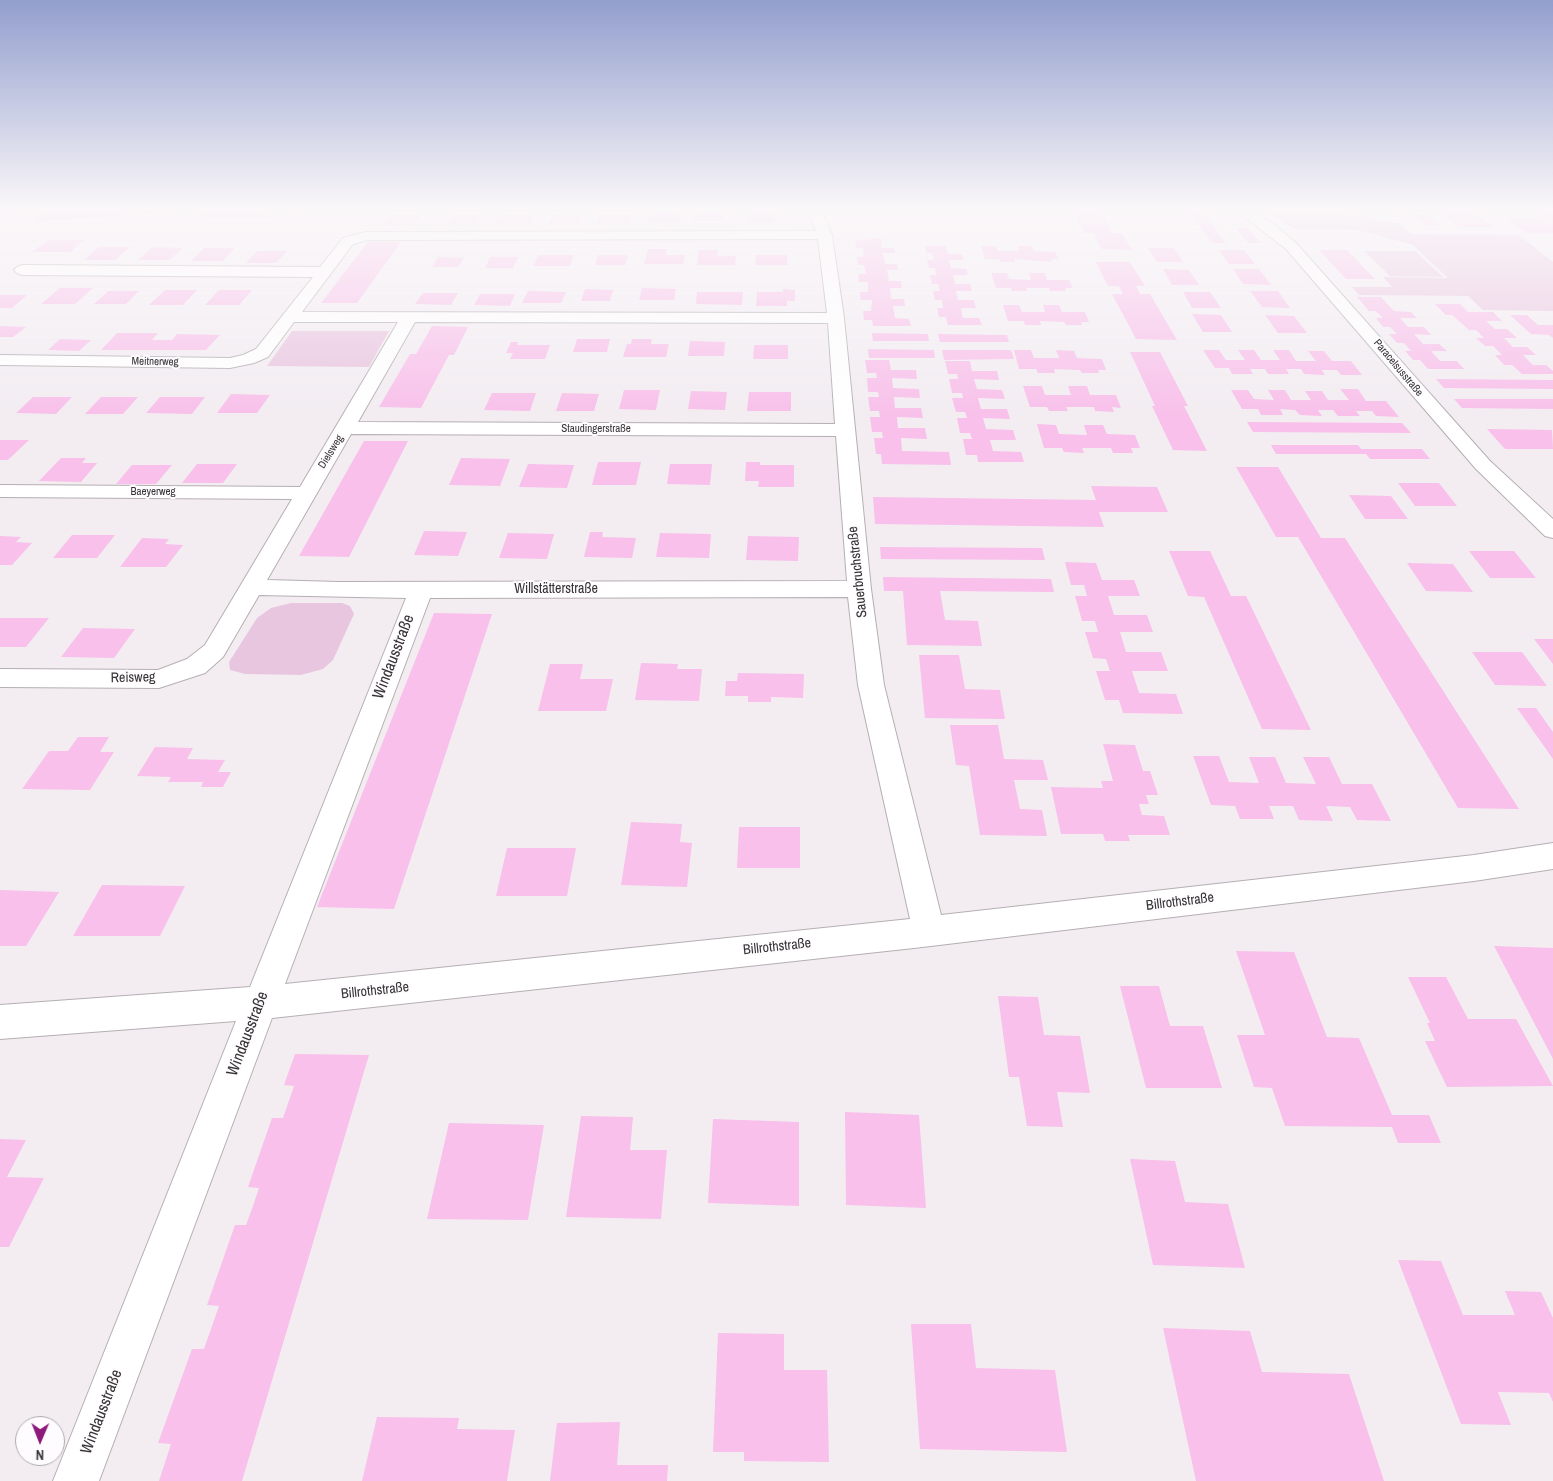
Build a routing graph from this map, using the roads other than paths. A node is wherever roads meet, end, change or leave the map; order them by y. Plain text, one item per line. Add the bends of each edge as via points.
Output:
1 (319, 278) edge
2 (831, 278) edge
3 (1319, 278) edge
4 (290, 317) junction
5 (409, 318) junction
6 (836, 318) junction
7 (0, 360) edge
8 (346, 428) junction
9 (846, 430) junction
10 (0, 491) edge
11 (305, 493) junction
12 (1553, 531) edge
13 (253, 587) junction
14 (421, 588) junction
15 (859, 589) junction
16 (0, 678) edge
17 (1553, 856) edge
18 (929, 931) junction
19 (260, 1003) junction
20 (0, 1022) edge
21 (76, 1481) edge

1 - 4 street, Meitnerweg
2 - 6 street, Sauerbruchstraße
3 - 12 street, Paracelsusstraße via 1483,465
4 - 5 street
4 - 7 street, Meitnerweg via 262,353 230,363
5 - 6 street
5 - 8 street, Dielsweg
6 - 9 street, Sauerbruchstraße
8 - 9 street, Staudingerstraße
8 - 11 street, Dielsweg
9 - 15 street, Sauerbruchstraße
10 - 11 street, Baeyerweg
11 - 13 street, Dielsweg
13 - 14 street, Willstätterstraße
13 - 16 street, Reisweg via 214,651 196,666 159,679
14 - 15 street, Willstätterstraße
14 - 19 street, Windausstraße
15 - 18 street, Sauerbruchstraße via 871,685
17 - 18 street, Billrothstraße
18 - 19 street, Billrothstraße
19 - 20 street, Billrothstraße
19 - 21 street, Windausstraße

